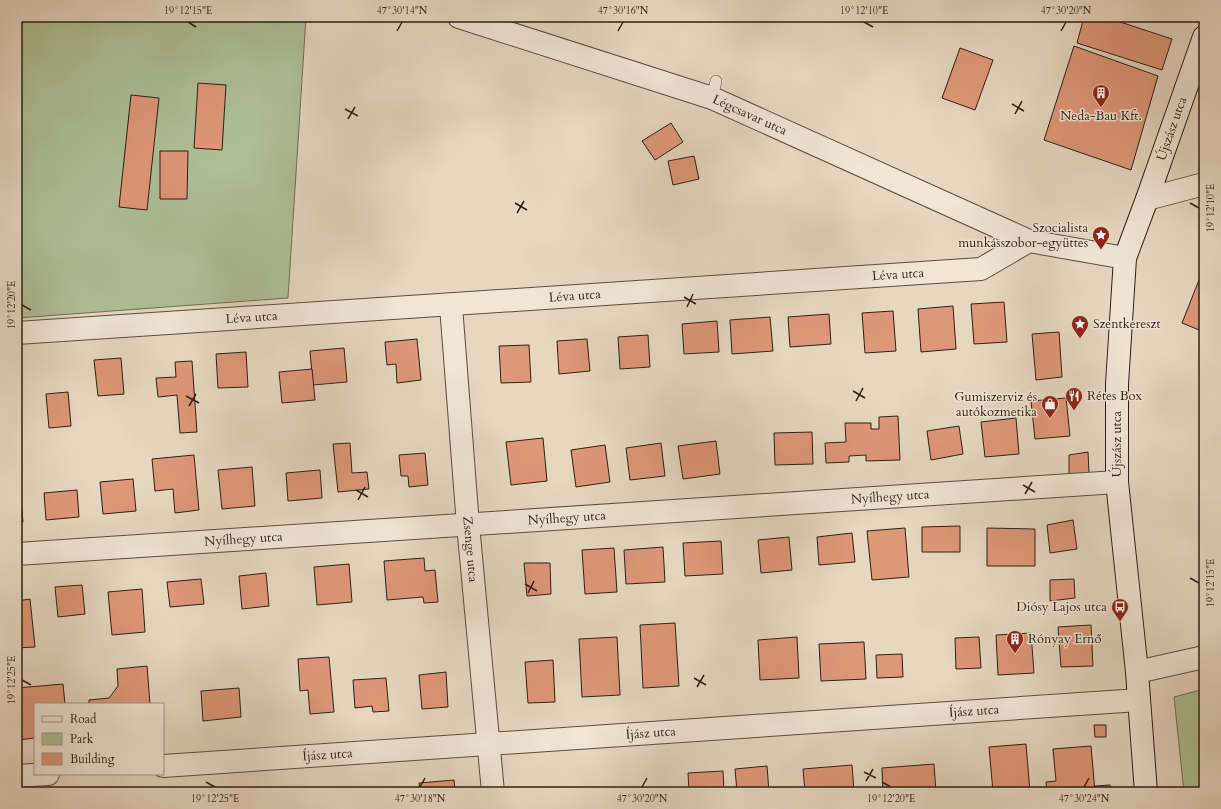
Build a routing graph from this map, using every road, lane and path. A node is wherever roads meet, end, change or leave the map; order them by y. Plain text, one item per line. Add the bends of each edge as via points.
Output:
1 (459, 17) edge
2 (1204, 38) edge
3 (1204, 184) edge
4 (1147, 199) junction
5 (1029, 241) junction
6 (1124, 258) junction
7 (451, 306) junction
8 (17, 333) edge
9 (1117, 482) junction
10 (468, 525) junction
11 (17, 554) edge
12 (1204, 657) edge
13 (1137, 672) junction
14 (1139, 700) junction
15 (488, 744) junction
16 (164, 766) edge
17 (34, 775) edge
18 (17, 776) edge
19 (493, 792) edge
20 (1146, 792) edge

1 - 5 street, Légcsavar utca via 714,90
2 - 4 street, Újszász utca
3 - 4 street
4 - 6 street, Újszász utca
5 - 6 street
5 - 7 street, Léva utca via 981,269
6 - 9 street, Újszász utca via 1117,384
7 - 8 street, Léva utca
7 - 10 street, Zsenge utca
9 - 10 street, Nyílhegy utca
9 - 13 street, Újszász utca
10 - 11 street, Nyílhegy utca
10 - 15 street, Zsenge utca
12 - 13 street
13 - 14 street, Újszász utca
14 - 15 street, Íjász utca
14 - 20 street, Újszász utca
15 - 16 street, Íjász utca
15 - 19 street, Zsenge utca
17 - 18 street

